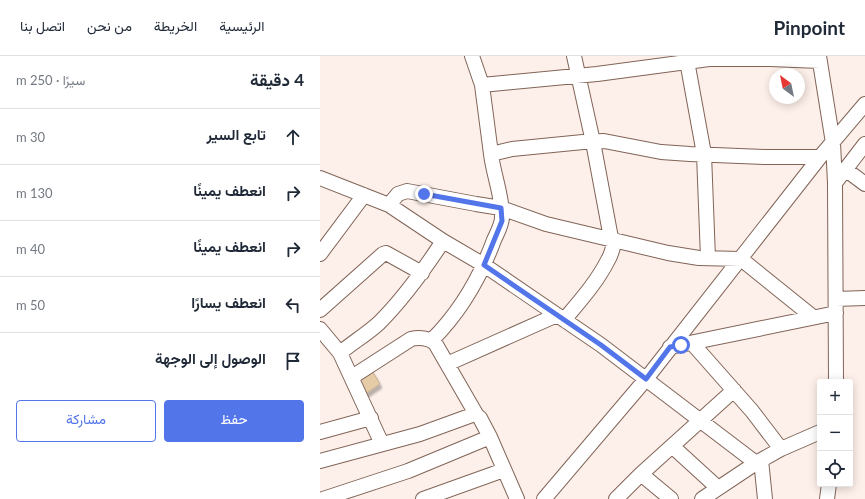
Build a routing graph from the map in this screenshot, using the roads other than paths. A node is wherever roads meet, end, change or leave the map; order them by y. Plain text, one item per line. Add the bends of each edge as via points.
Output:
1 (472, 56) edge
2 (574, 56) edge
3 (820, 58) edge
4 (687, 61) junction
5 (579, 76) junction
6 (482, 85) junction
7 (865, 104) edge
8 (593, 142) junction
9 (833, 143) junction
10 (865, 144) edge
11 (491, 154) junction
12 (704, 154) junction
13 (820, 157) junction
14 (845, 169) junction
15 (320, 178) edge
16 (835, 184) junction
17 (865, 184) edge
18 (364, 195) junction
19 (389, 205) junction
20 (501, 208) junction
21 (613, 239) junction
22 (443, 241) junction
23 (320, 254) edge
24 (708, 258) junction
25 (741, 259) junction
26 (484, 265) junction
27 (422, 273) junction
28 (865, 298) edge
29 (836, 299) junction
30 (320, 310) edge
31 (836, 313) junction
32 (561, 317) junction
33 (813, 317) junction
34 (320, 329) edge
35 (432, 340) junction
36 (692, 343) junction
37 (670, 347) junction
38 (340, 353) junction
39 (447, 364) junction
40 (352, 377) junction
41 (646, 379) junction
42 (836, 379) edge
43 (734, 390) junction
44 (476, 414) junction
45 (371, 418) junction
46 (700, 420) junction
47 (320, 432) edge
48 (817, 433) edge
49 (490, 437) junction
50 (382, 444) junction
51 (672, 446) junction
52 (781, 449) junction
53 (320, 461) edge
54 (758, 462) junction
55 (504, 470) junction
56 (641, 474) junction
57 (829, 487) edge
58 (723, 491) edge
59 (547, 498) edge
60 (323, 499) edge
61 (423, 499) edge
62 (517, 499) edge
63 (616, 499) edge
64 (671, 499) edge
65 (702, 499) edge
66 (765, 499) edge
67 (827, 499) edge

1 - 6 street
2 - 5 street
3 - 4 street
3 - 9 street
4 - 5 street
4 - 12 street
5 - 6 street
5 - 8 street
6 - 11 street
7 - 9 street
8 - 11 street via 512,149
8 - 12 street via 604,141 661,152
8 - 21 street
9 - 13 street
9 - 16 street
10 - 14 street
11 - 20 street
12 - 13 street
12 - 24 street
13 - 25 street
14 - 16 street
14 - 17 street
15 - 18 street
16 - 29 street
18 - 19 street
18 - 23 street
19 - 20 street via 398,194 407,191
19 - 22 street
20 - 21 street via 546,224
20 - 26 street via 502,221
21 - 24 street via 668,253
21 - 32 street via 610,258 604,268 588,290
22 - 26 street
22 - 27 street
24 - 25 street
25 - 33 street
25 - 37 street
26 - 32 street
26 - 35 street via 458,310
27 - 30 street via 386,253 383,254
27 - 38 street via 378,324
28 - 29 street
29 - 31 street
31 - 33 street
31 - 42 street
32 - 39 street
32 - 41 street
33 - 36 street
34 - 38 street
35 - 39 street
35 - 40 street via 411,339
36 - 37 street
36 - 43 street
37 - 41 street
38 - 40 street
39 - 44 street
40 - 45 street
41 - 46 street
41 - 59 street
43 - 46 street
43 - 52 street
44 - 49 street
44 - 50 street via 420,434
45 - 47 street
45 - 50 street
46 - 51 street
46 - 54 street
48 - 52 street
49 - 55 street
49 - 60 street via 408,471
50 - 53 street
51 - 56 street
51 - 58 street
52 - 54 street
54 - 58 street
54 - 66 street
55 - 61 street
55 - 62 street
56 - 63 street
56 - 64 street
57 - 67 street
58 - 65 street

